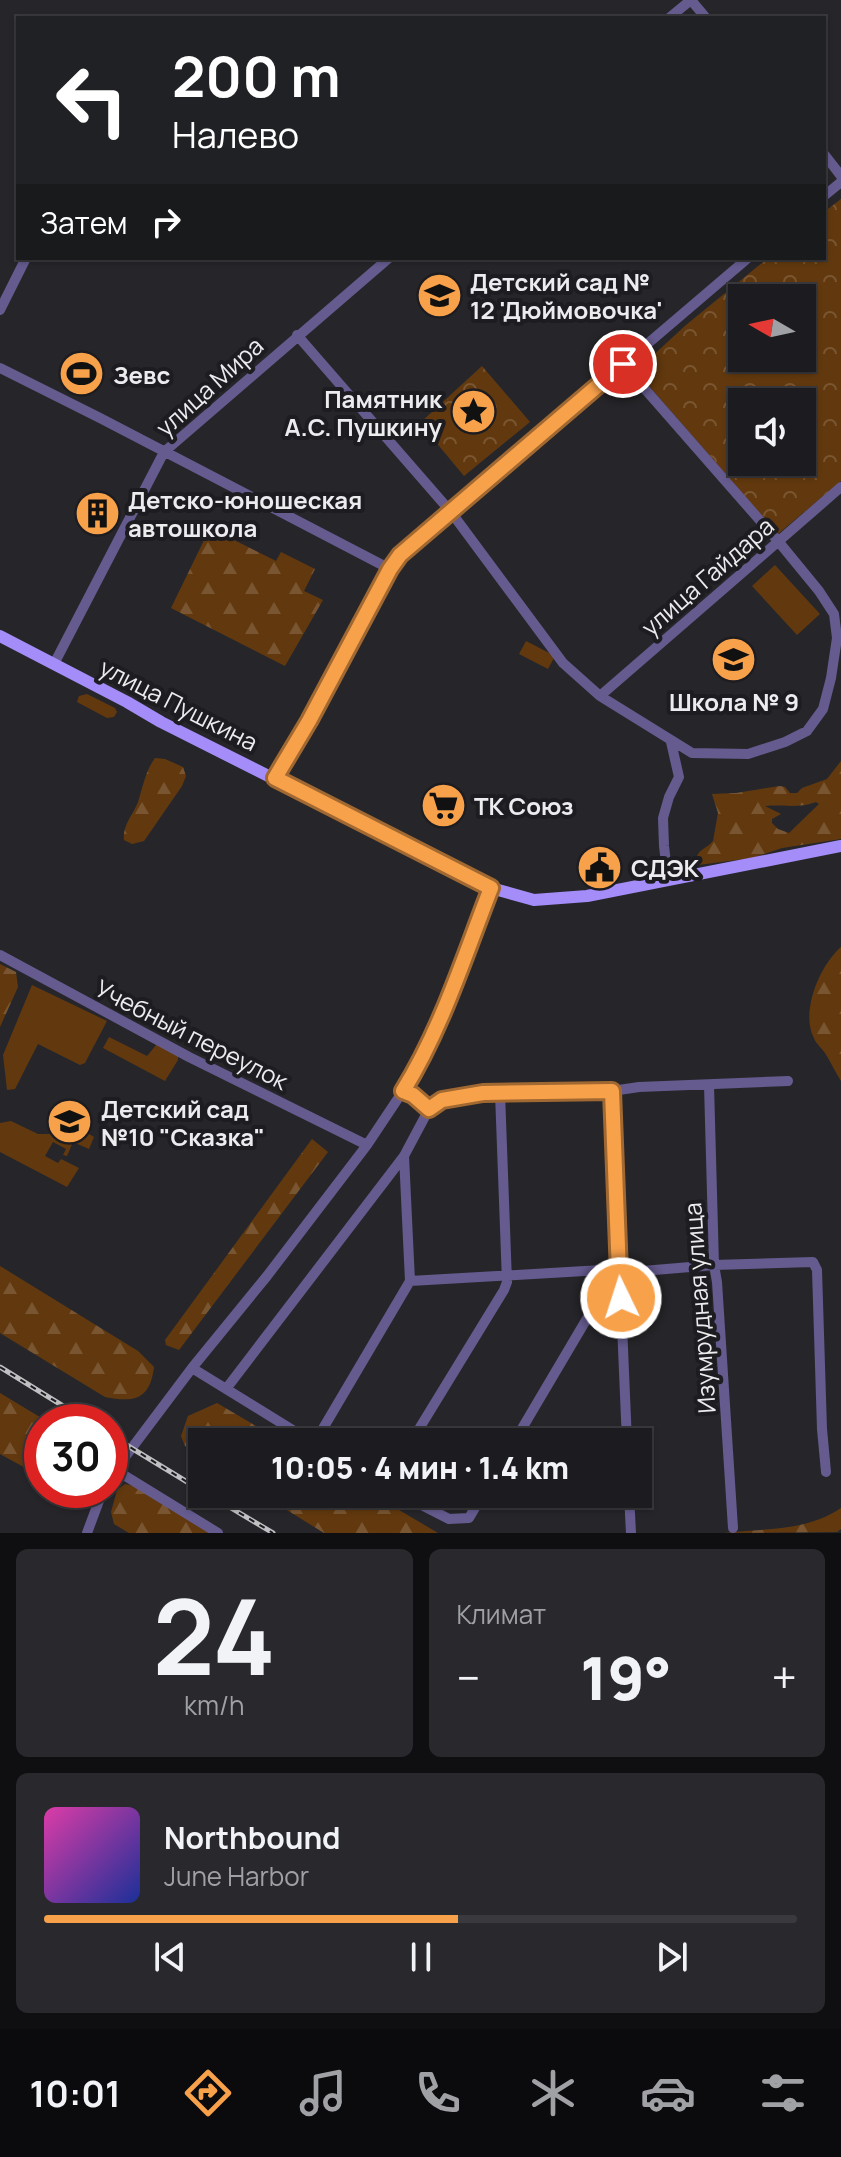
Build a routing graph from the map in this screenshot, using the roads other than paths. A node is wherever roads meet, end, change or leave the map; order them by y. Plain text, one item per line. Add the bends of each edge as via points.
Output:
1 (691, 0) edge
2 (671, 16) edge
3 (704, 16) edge
4 (826, 157) edge
5 (841, 176) edge
6 (25, 260) edge
7 (387, 260) edge
8 (746, 260) edge
9 (0, 310) edge
10 (297, 335) junction
11 (623, 364) junction
12 (0, 368) edge
13 (164, 452) junction
14 (841, 487) edge
15 (451, 512) junction
16 (778, 541) junction
17 (390, 569) junction
18 (0, 636) edge
19 (54, 664) junction
20 (600, 696) junction
21 (671, 742) junction
22 (275, 778) junction
23 (841, 846) edge
24 (668, 879) junction
25 (491, 888) junction
26 (0, 955) edge
27 (788, 1081) dead end
28 (709, 1085) junction
29 (403, 1091) junction
30 (612, 1091) junction
31 (500, 1093) junction
32 (429, 1109) junction
33 (367, 1145) junction
34 (404, 1156) junction
35 (714, 1265) junction
36 (619, 1273) junction
37 (507, 1276) junction
38 (410, 1281) junction
39 (621, 1298) junction
40 (192, 1368) junction
41 (226, 1389) junction
42 (290, 1428) edge
43 (322, 1428) edge
44 (420, 1428) edge
45 (522, 1428) edge
46 (626, 1428) edge
47 (128, 1452) edge
48 (826, 1472) dead end
49 (128, 1482) edge
50 (96, 1508) edge
51 (427, 1508) edge
52 (475, 1508) edge
53 (630, 1508) edge
54 (733, 1528) dead end
55 (87, 1533) edge
56 (218, 1533) edge
57 (631, 1533) edge

1 - 2 street
1 - 3 street
4 - 5 street
6 - 9 street
7 - 10 street, улица Мира
8 - 11 street
10 - 13 street, улица Мира
10 - 15 street
11 - 15 street
11 - 16 street
12 - 13 street
13 - 17 street
13 - 19 street, улица Мира
14 - 16 street, улица Гайдара
15 - 17 street
15 - 20 street via 563,663
16 - 20 street, улица Гайдара
16 - 21 street via 834,614 837,638 823,709 807,731 748,754 692,753
17 - 22 street
18 - 19 main road, улица Пушкина
19 - 22 main road, улица Пушкина
20 - 21 street
21 - 24 street via 679,777 663,818
22 - 25 main road, улица Пушкина
23 - 24 main road, улица Пушкина
24 - 25 main road, улица Пушкина via 547,900
25 - 29 street via 438,1026
26 - 33 street, Учебный переулок
27 - 28 street
28 - 30 street
28 - 35 street, Изумрудная улица
29 - 32 street
29 - 33 street
30 - 31 street
30 - 36 street
31 - 32 street via 449,1098
31 - 37 street
32 - 34 street
33 - 40 street
34 - 38 street
34 - 41 street
35 - 36 street
35 - 48 street via 813,1262
35 - 54 street, Изумрудная улица
36 - 37 street
36 - 39 street
37 - 38 street
37 - 44 street via 504,1290
38 - 43 street
39 - 45 street via 592,1310
39 - 46 street
40 - 41 street
40 - 47 street
41 - 42 street
49 - 56 street
50 - 55 street
51 - 52 street via 449,1519 469,1518
53 - 57 street

